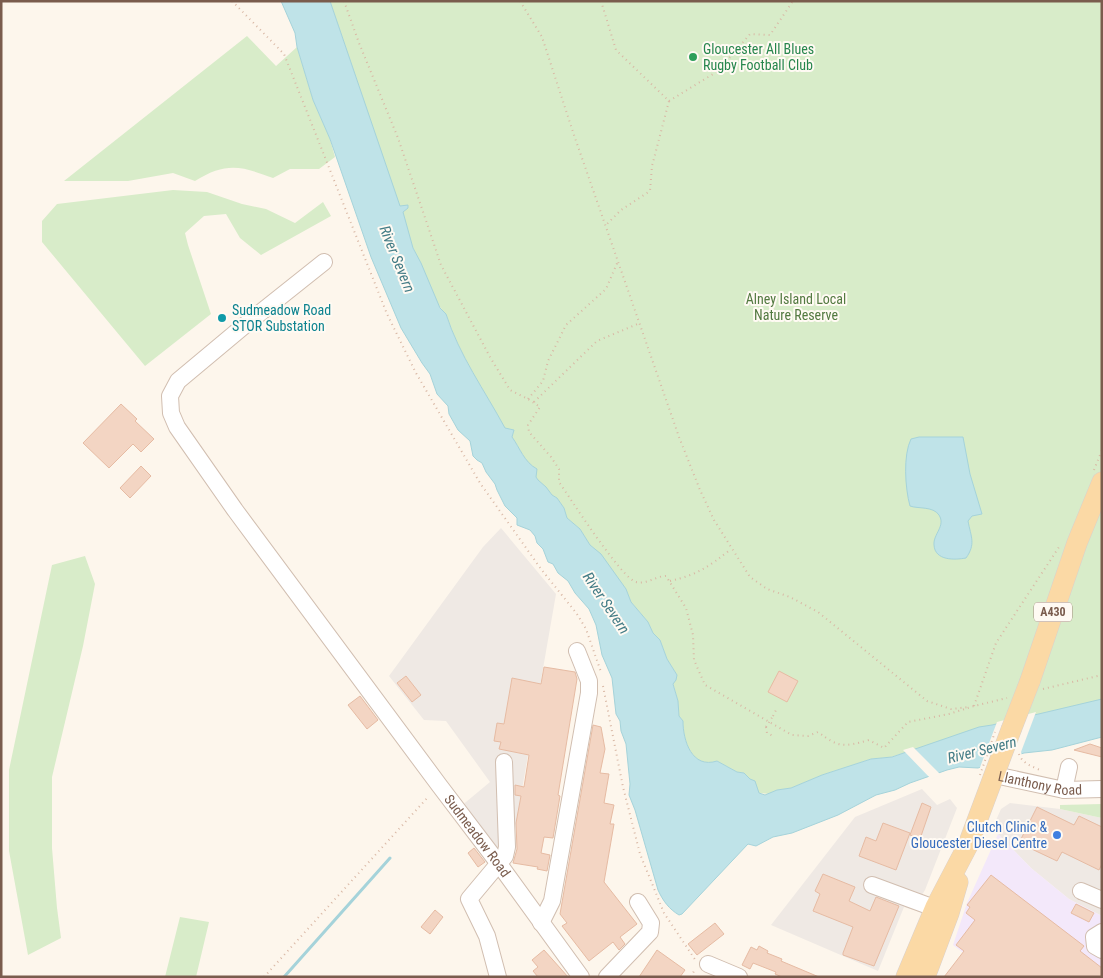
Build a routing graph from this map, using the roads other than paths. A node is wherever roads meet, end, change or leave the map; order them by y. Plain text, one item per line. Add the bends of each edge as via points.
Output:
1 (324, 262) dead end
2 (1102, 482) edge
3 (577, 651) dead end
4 (504, 762) dead end
5 (1069, 767) dead end
6 (995, 773) junction
7 (1102, 789) edge
8 (1064, 790) junction
9 (499, 864) junction
10 (872, 885) dead end
11 (1081, 890) dead end
12 (1102, 900) edge
13 (638, 902) dead end
14 (942, 911) junction
15 (541, 923) junction
16 (1102, 932) edge
17 (1102, 950) edge
18 (708, 964) dead end
19 (916, 975) edge
20 (498, 977) edge
21 (581, 977) edge
22 (607, 977) edge
23 (739, 977) edge

1 - 9 street, Sudmeadow Road via 178,381 170,396 171,414 236,510
2 - 6 main road, A430, bridge
3 - 15 street via 589,681 589,693 552,901
4 - 9 street via 507,847
5 - 8 street
6 - 8 street, Llanthony Road
6 - 14 main road, Llanthony Road / A430
7 - 8 street, Llanthony Road
9 - 15 street, Sudmeadow Road
9 - 20 street via 469,899 487,936
10 - 14 street
11 - 12 street
13 - 22 street via 651,923 650,932
14 - 19 main road, Llanthony Road / A430
15 - 21 street, Sudmeadow Road
16 - 17 street via 1094,937 1095,946
18 - 23 street

